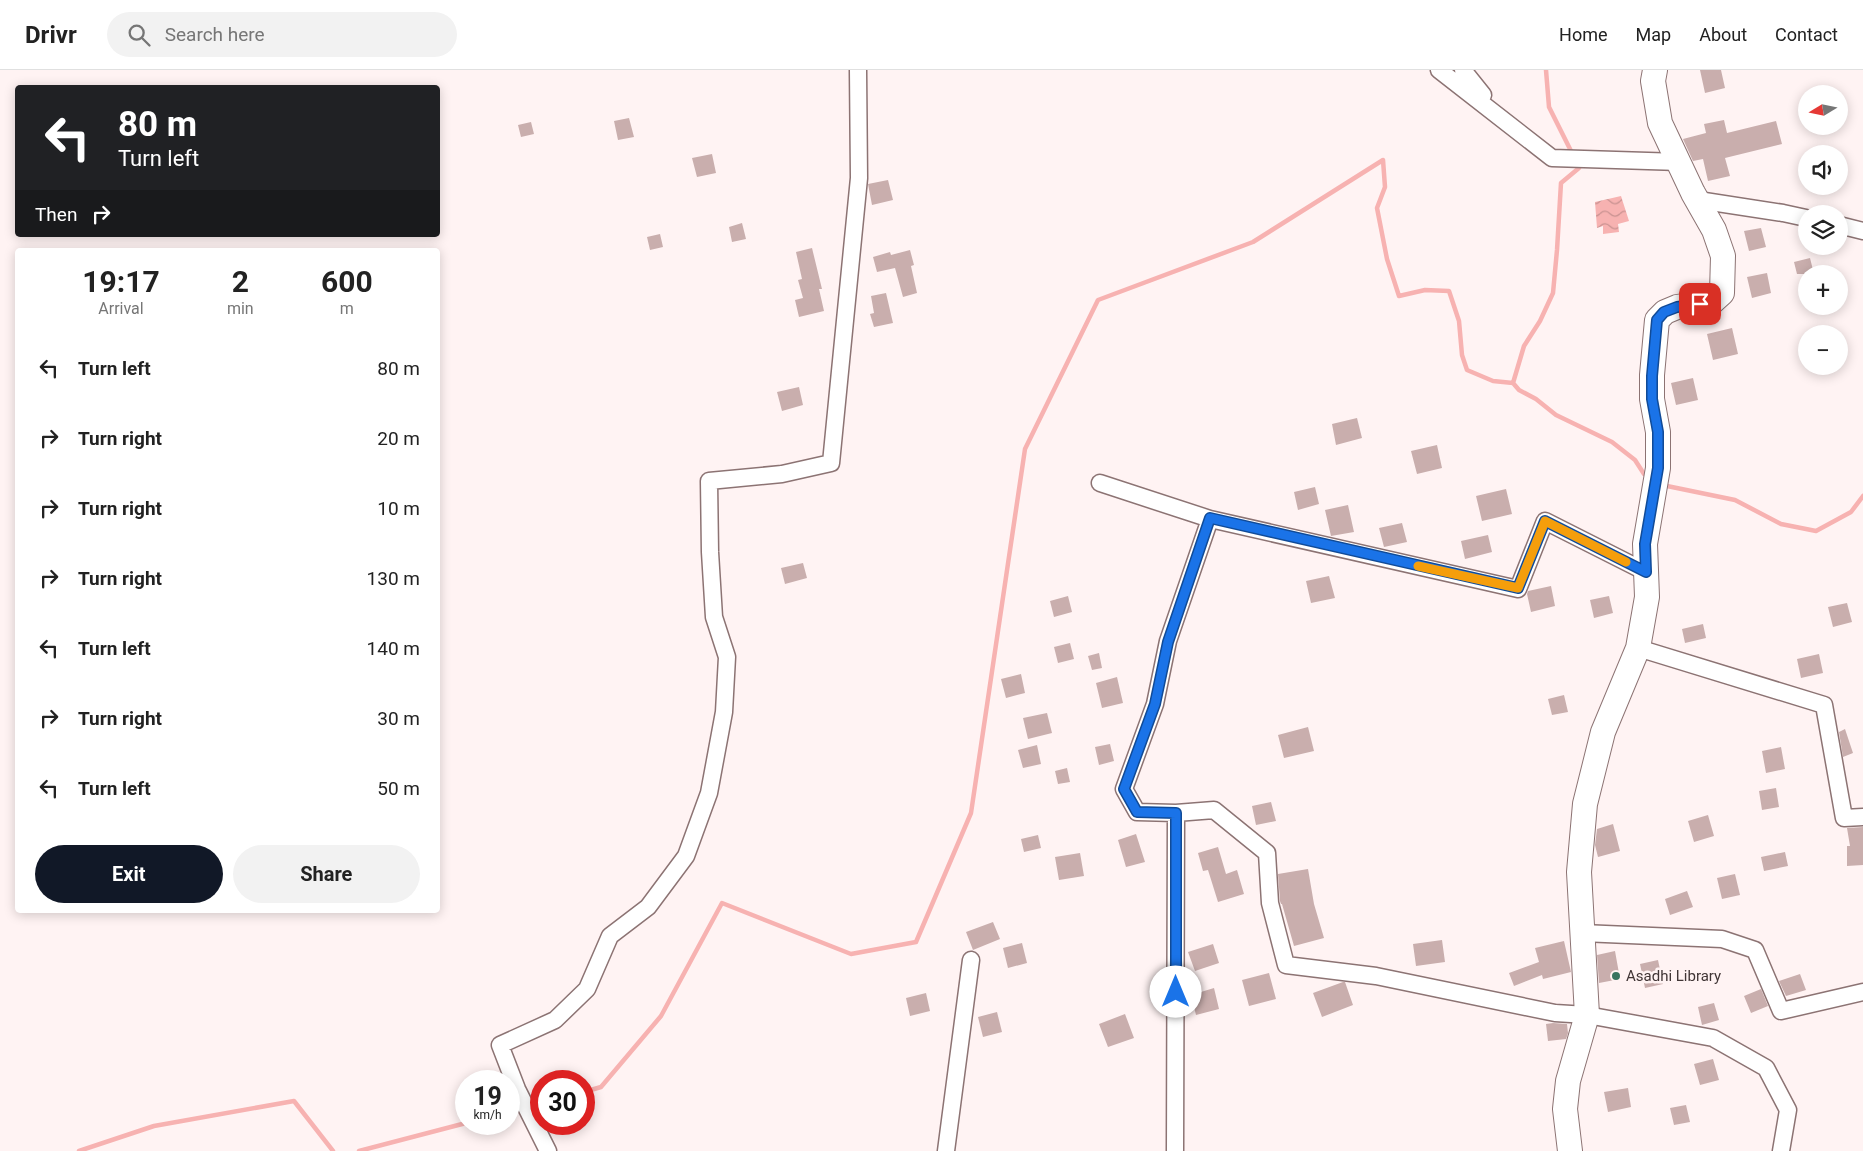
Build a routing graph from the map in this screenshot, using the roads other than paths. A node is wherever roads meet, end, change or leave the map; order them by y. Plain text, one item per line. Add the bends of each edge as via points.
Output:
1 (858, 70) edge
2 (1439, 70) edge
3 (1462, 70) edge
4 (1655, 70) edge
5 (1499, 115) junction
6 (1680, 162) junction
7 (1698, 200) junction
8 (1798, 216) edge
9 (1848, 227) edge
10 (1863, 231) edge
11 (1100, 483) dead end
12 (1210, 518) junction
13 (1646, 572) junction
14 (1638, 648) junction
15 (1176, 813) junction
16 (1863, 817) edge
17 (1582, 933) junction
18 (971, 960) dead end
19 (1863, 992) edge
20 (1587, 1016) junction
21 (548, 1151) edge
22 (946, 1151) edge
23 (1175, 1151) edge
24 (1570, 1151) edge
25 (1781, 1151) edge

1 - 21 street via 860,178 832,463 782,474 709,481 714,617 727,657 724,712 708,794 686,856 648,907 610,936 587,989 555,1020 500,1044 517,1089
2 - 5 street
3 - 5 street
4 - 6 street via 1653,81 1660,123
5 - 6 street via 1552,158
6 - 7 street
7 - 8 street
7 - 13 street via 1714,230 1722,256 1722,293 1712,302 1664,312 1657,320 1652,399 1658,432 1658,468 1645,544
9 - 10 street
11 - 12 street
12 - 13 street via 1518,588 1545,521
12 - 15 street via 1168,642 1155,704 1124,789 1137,812
13 - 14 street via 1647,597
14 - 16 street via 1824,705 1844,818
14 - 17 street via 1603,732 1585,804 1579,872
15 - 20 street via 1214,810 1267,853 1270,903 1286,965 1376,976
15 - 23 street
17 - 19 street via 1722,939 1755,950 1781,1011
17 - 20 street
18 - 22 street
20 - 24 street via 1568,1081 1565,1109
20 - 25 street via 1713,1038 1766,1068 1788,1110

